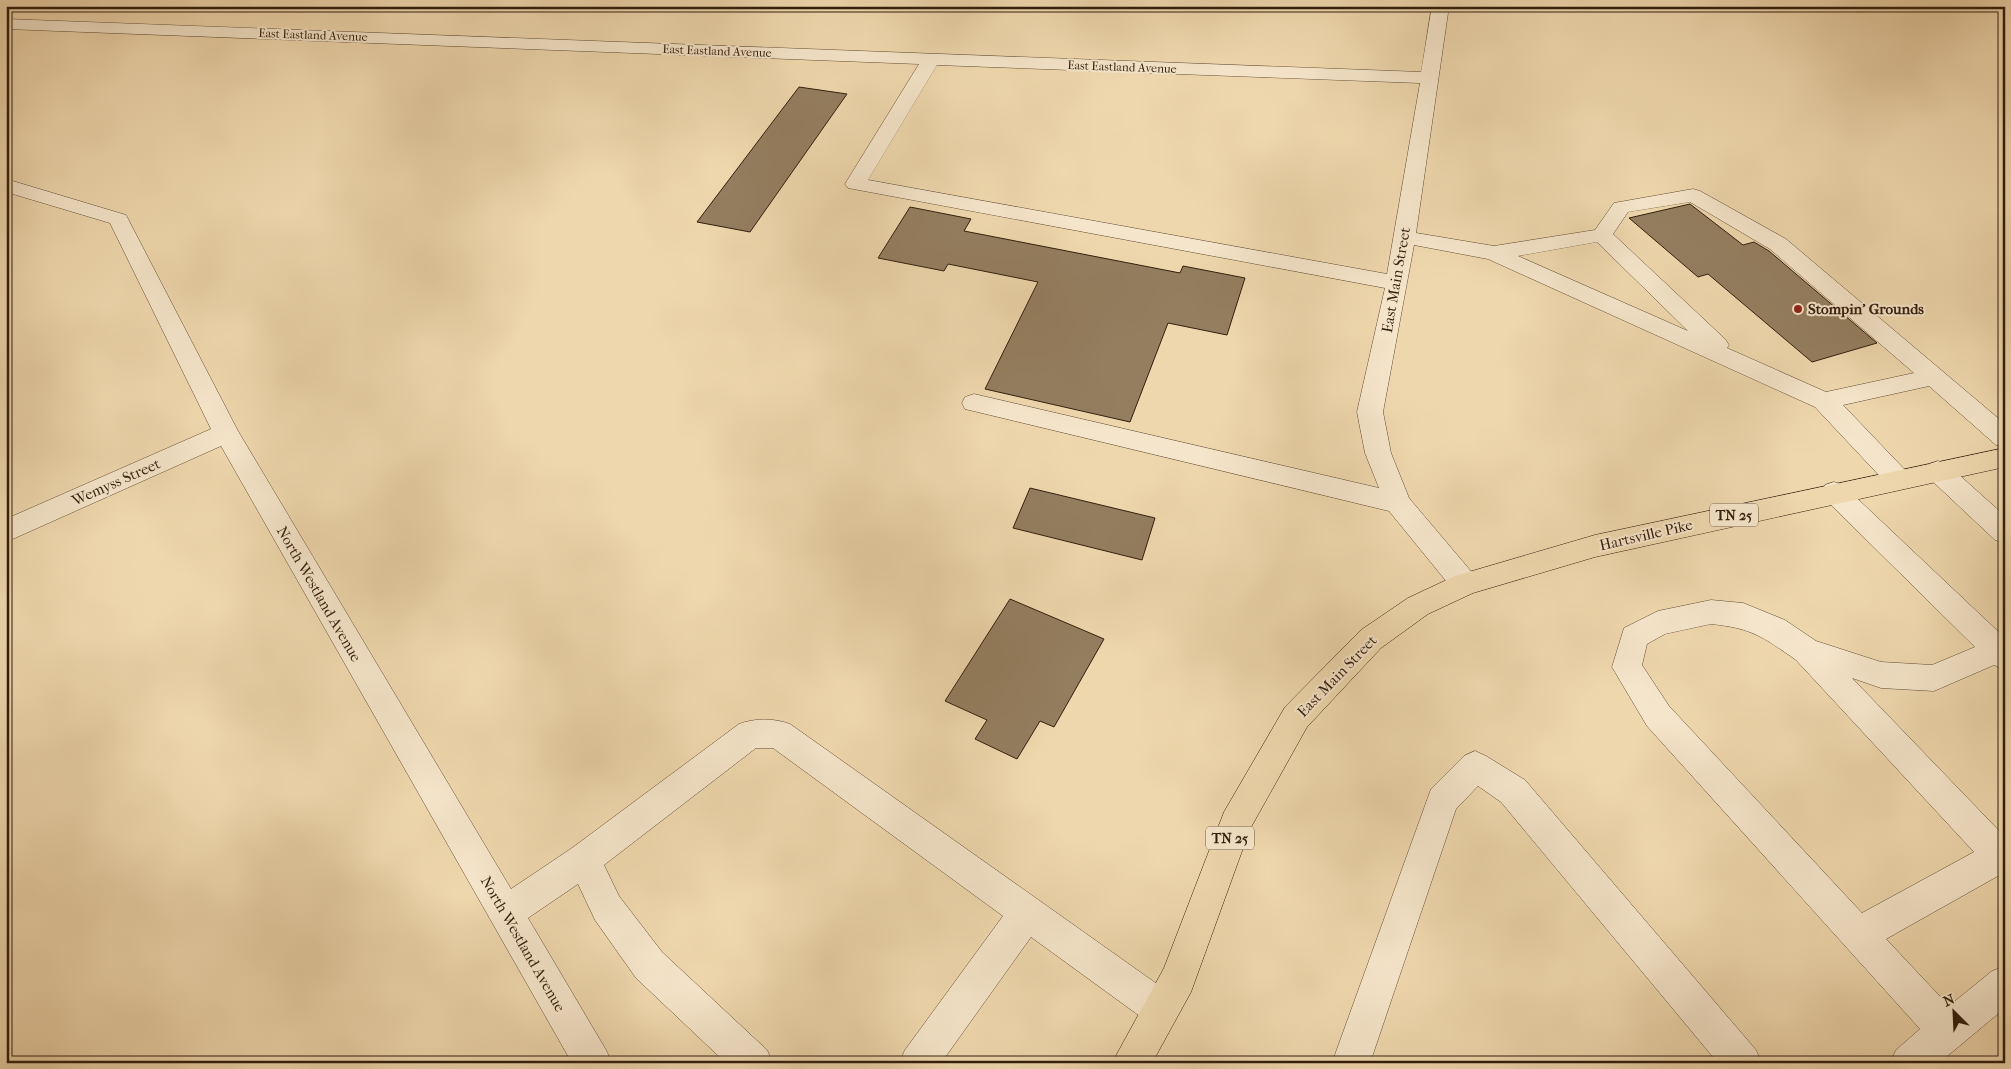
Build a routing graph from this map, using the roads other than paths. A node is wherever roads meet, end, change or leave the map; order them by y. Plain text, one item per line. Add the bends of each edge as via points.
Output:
1 (1441, 6) edge
2 (6, 24) edge
3 (931, 59) junction
4 (1428, 78) junction
5 (6, 185) edge
6 (1602, 235) junction
7 (1404, 237) junction
8 (1494, 253) junction
9 (1397, 283) junction
10 (1732, 360) junction
11 (1934, 377) junction
12 (1824, 401) junction
13 (974, 403) dead end
14 (226, 433) junction
15 (2005, 438) edge
16 (2005, 457) edge
17 (1938, 471) junction
18 (1898, 479) junction
19 (1834, 492) junction
20 (1398, 503) junction
21 (6, 530) edge
22 (2005, 532) edge
23 (1465, 584) junction
24 (1807, 651) junction
25 (2001, 654) edge
26 (584, 860) junction
27 (505, 913) junction
28 (1027, 913) junction
29 (1858, 935) junction
30 (2005, 984) edge
31 (1161, 1009) junction
32 (1947, 1031) junction
33 (593, 1063) edge
34 (754, 1063) edge
35 (918, 1063) edge
36 (1131, 1063) edge
37 (1350, 1063) edge
38 (1743, 1063) edge
39 (1908, 1063) edge

1 - 4 street, East Main Street
2 - 3 street, East Eastland Avenue via 781,53 775,69 854,74 859,56
3 - 4 street, East Eastland Avenue
3 - 9 street via 909,78 855,184
4 - 7 street, East Main Street
5 - 14 street, North Westland Avenue via 119,219
6 - 8 street
6 - 10 street
6 - 11 street via 1621,206 1694,195 1778,244
7 - 8 street
7 - 9 street, East Main Street
8 - 10 street
9 - 20 street, East Main Street via 1370,412 1378,453
10 - 12 street
11 - 12 street
11 - 15 street
12 - 18 street
13 - 20 street
14 - 21 street, Wemyss Street
14 - 27 street, North Westland Avenue
16 - 17 main road, Hartsville Pike / TN 25
17 - 18 main road, Hartsville Pike / TN 25
17 - 22 street
18 - 19 main road, Hartsville Pike / TN 25
19 - 23 main road, Hartsville Pike / TN 25 via 1595,546
19 - 25 street
20 - 23 street, East Main Street
23 - 31 main road, East Main Street / TN 25 via 1418,606 1371,640 1296,717 1236,822 1178,979
24 - 25 street via 1881,675 1934,678
24 - 29 street via 2000,856
24 - 29 street via 1775,629 1743,615 1711,612 1658,623 1634,637 1627,668 1658,716
26 - 27 street
26 - 28 street via 750,734 779,734
26 - 34 street via 607,908 649,965
27 - 33 street, North Westland Avenue
28 - 31 street
28 - 35 street
29 - 32 street
30 - 32 street
31 - 36 main road, East Main Street / TN 25
32 - 39 street
37 - 38 street via 1443,800 1475,766 1513,791

